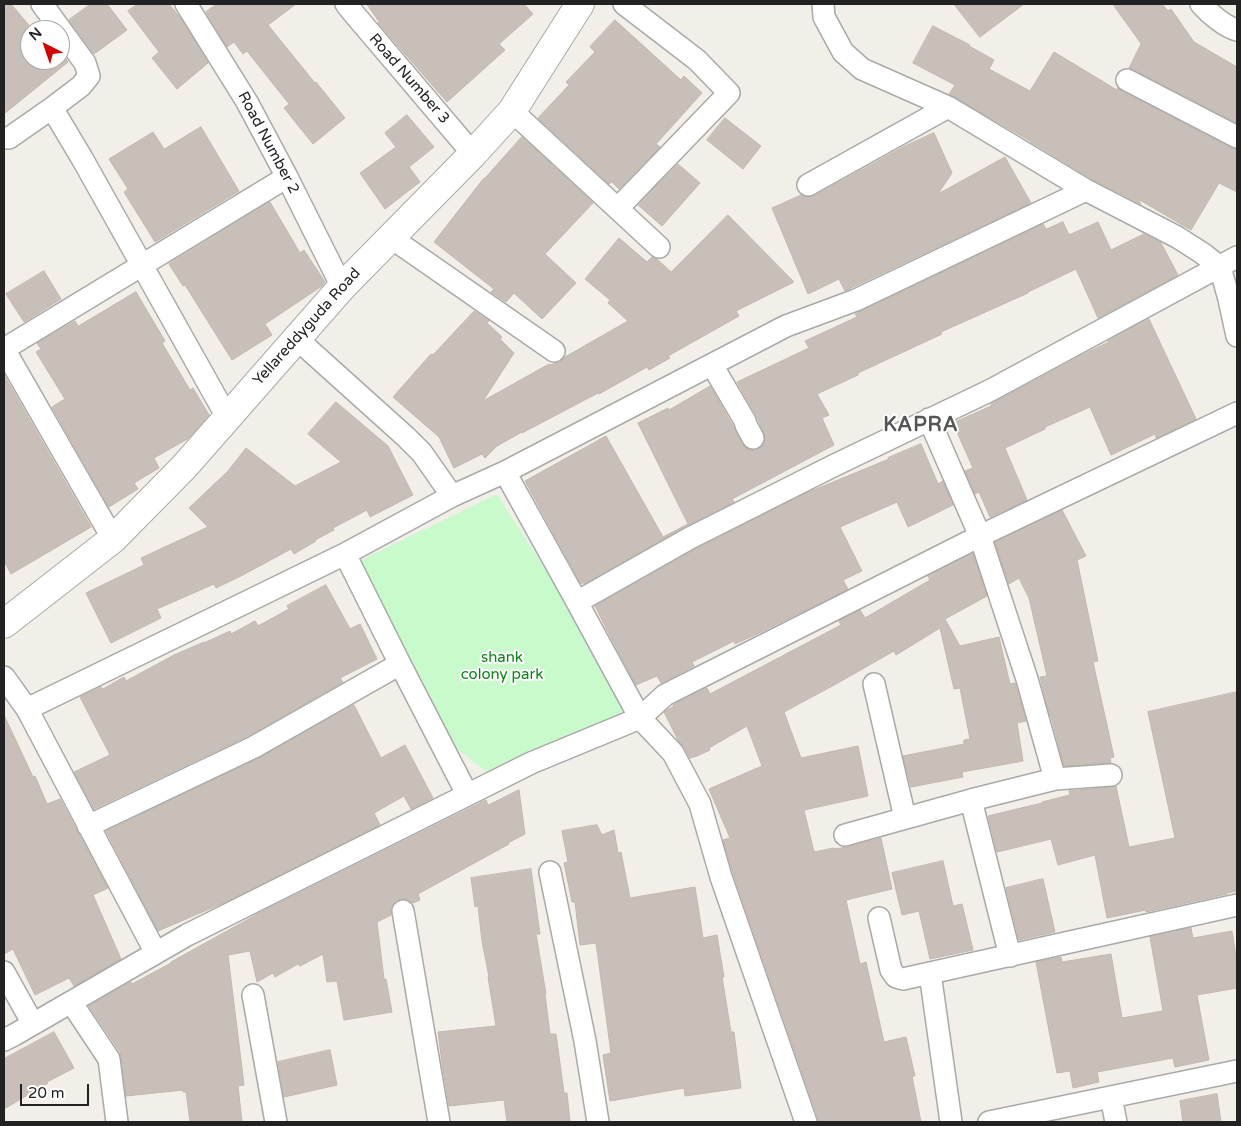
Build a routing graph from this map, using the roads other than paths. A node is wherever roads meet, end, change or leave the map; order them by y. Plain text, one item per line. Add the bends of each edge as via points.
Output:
1 (42, 4) edge
2 (186, 4) edge
3 (346, 4) edge
4 (580, 4) edge
5 (624, 4) edge
6 (823, 4) edge
7 (1202, 4) edge
8 (1237, 30) edge
9 (1127, 80) dead end
10 (52, 108) junction
11 (948, 108) junction
12 (512, 111) junction
13 (1237, 137) edge
14 (4, 138) edge
15 (473, 154) junction
16 (287, 177) junction
17 (808, 185) dead end
18 (1086, 190) junction
19 (618, 208) junction
20 (390, 237) junction
21 (659, 247) dead end
22 (1228, 262) edge
23 (142, 265) junction
24 (342, 287) junction
25 (1237, 336) edge
26 (297, 339) junction
27 (4, 349) edge
28 (554, 351) dead end
29 (712, 365) junction
30 (1237, 413) edge
31 (227, 417) junction
32 (929, 419) junction
33 (753, 438) dead end
34 (505, 472) junction
35 (452, 496) junction
36 (980, 536) junction
37 (114, 538) junction
38 (345, 554) junction
39 (577, 602) junction
40 (4, 624) edge
41 (400, 664) junction
42 (4, 677) edge
43 (874, 684) dead end
44 (27, 709) junction
45 (640, 718) junction
46 (1111, 775) dead end
47 (1055, 779) junction
48 (467, 794) junction
49 (971, 800) junction
50 (905, 818) junction
51 (88, 826) junction
52 (845, 835) dead end
53 (550, 872) dead end
54 (1237, 905) edge
55 (404, 911) dead end
56 (879, 918) dead end
57 (156, 953) junction
58 (1010, 956) junction
59 (4, 972) edge
60 (930, 973) junction
61 (253, 995) dead end
62 (71, 1002) junction
63 (33, 1024) junction
64 (4, 1040) edge
65 (1237, 1071) edge
66 (1110, 1096) junction
67 (117, 1122) edge
68 (276, 1122) edge
69 (439, 1122) edge
70 (598, 1122) edge
71 (806, 1122) edge
72 (951, 1122) edge
73 (989, 1122) edge
74 (1116, 1122) edge

1 - 10 street via 85,63 89,76
2 - 16 street, Road Number 2 via 247,102
3 - 15 street, Road Number 3
4 - 12 street, Yellareddyguda Road
5 - 19 street via 698,60 729,94
6 - 11 street via 824,17 843,52 862,68
7 - 8 street
9 - 13 street
10 - 14 street via 9,138
10 - 23 street
11 - 17 street
11 - 18 street
12 - 15 street, Yellareddyguda Road
12 - 19 street
15 - 20 street, Yellareddyguda Road
16 - 23 street
16 - 24 street, Road Number 2
18 - 22 street via 1202,253
18 - 29 street via 856,300 786,326
19 - 21 street
20 - 24 street, Yellareddyguda Road
20 - 28 street
22 - 25 street via 1229,299
22 - 32 street via 991,390
23 - 27 street
23 - 31 street
24 - 26 street, Yellareddyguda Road
26 - 31 street, Yellareddyguda Road
26 - 35 street via 406,437
27 - 37 street
29 - 33 street
29 - 34 street
30 - 36 street
31 - 37 street, Yellareddyguda Road via 184,467
32 - 36 street
32 - 39 street via 690,538
34 - 35 street
34 - 39 street
35 - 38 street
36 - 45 street via 665,695
36 - 47 street via 1027,679
37 - 40 street, Yellareddyguda Road
38 - 41 street
38 - 44 street
39 - 45 street
41 - 48 street
41 - 51 street via 254,747
42 - 44 street
43 - 50 street
44 - 51 street
45 - 48 street via 531,763
45 - 71 street via 673,753 700,804 721,878
46 - 47 street
47 - 49 street
48 - 57 street
49 - 50 street
49 - 58 street
50 - 52 street
51 - 57 street
53 - 70 street via 586,1041
54 - 58 street
55 - 69 street
56 - 60 street via 891,970 896,977 903,979
57 - 62 street
58 - 60 street
59 - 63 street
60 - 72 street
61 - 68 street
62 - 63 street
62 - 67 street via 109,1059
63 - 64 street
65 - 66 street
66 - 73 street
66 - 74 street

